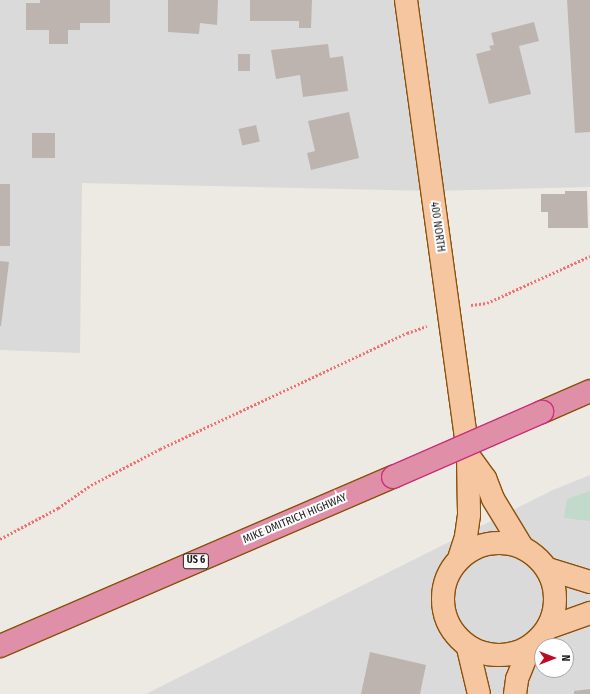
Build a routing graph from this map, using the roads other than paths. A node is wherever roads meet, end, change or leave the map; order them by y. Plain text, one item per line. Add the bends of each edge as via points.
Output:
1 (406, 0) edge
2 (590, 391) edge
3 (468, 454) junction
4 (521, 545) junction
5 (459, 558) junction
6 (548, 569) junction
7 (590, 582) edge
8 (590, 613) edge
9 (548, 628) junction
10 (0, 646) edge
11 (530, 647) junction
12 (468, 648) junction
13 (480, 694) edge
14 (515, 694) edge

1 - 3 main road, 400 NORTH
2 - 10 highway, MIKE DMITRICH HIGHWAY / US 6, bridge
3 - 4 main road via 485,478 493,499
3 - 5 main road, 400 NORTH via 469,515 466,537
4 - 5 main road via 492,543 478,546
4 - 6 main road
5 - 12 main road via 450,571 444,603 450,627
6 - 7 main road
6 - 9 main road via 556,597
8 - 9 main road
9 - 11 main road
11 - 12 main road via 498,655
11 - 14 main road via 517,679
12 - 13 main road

